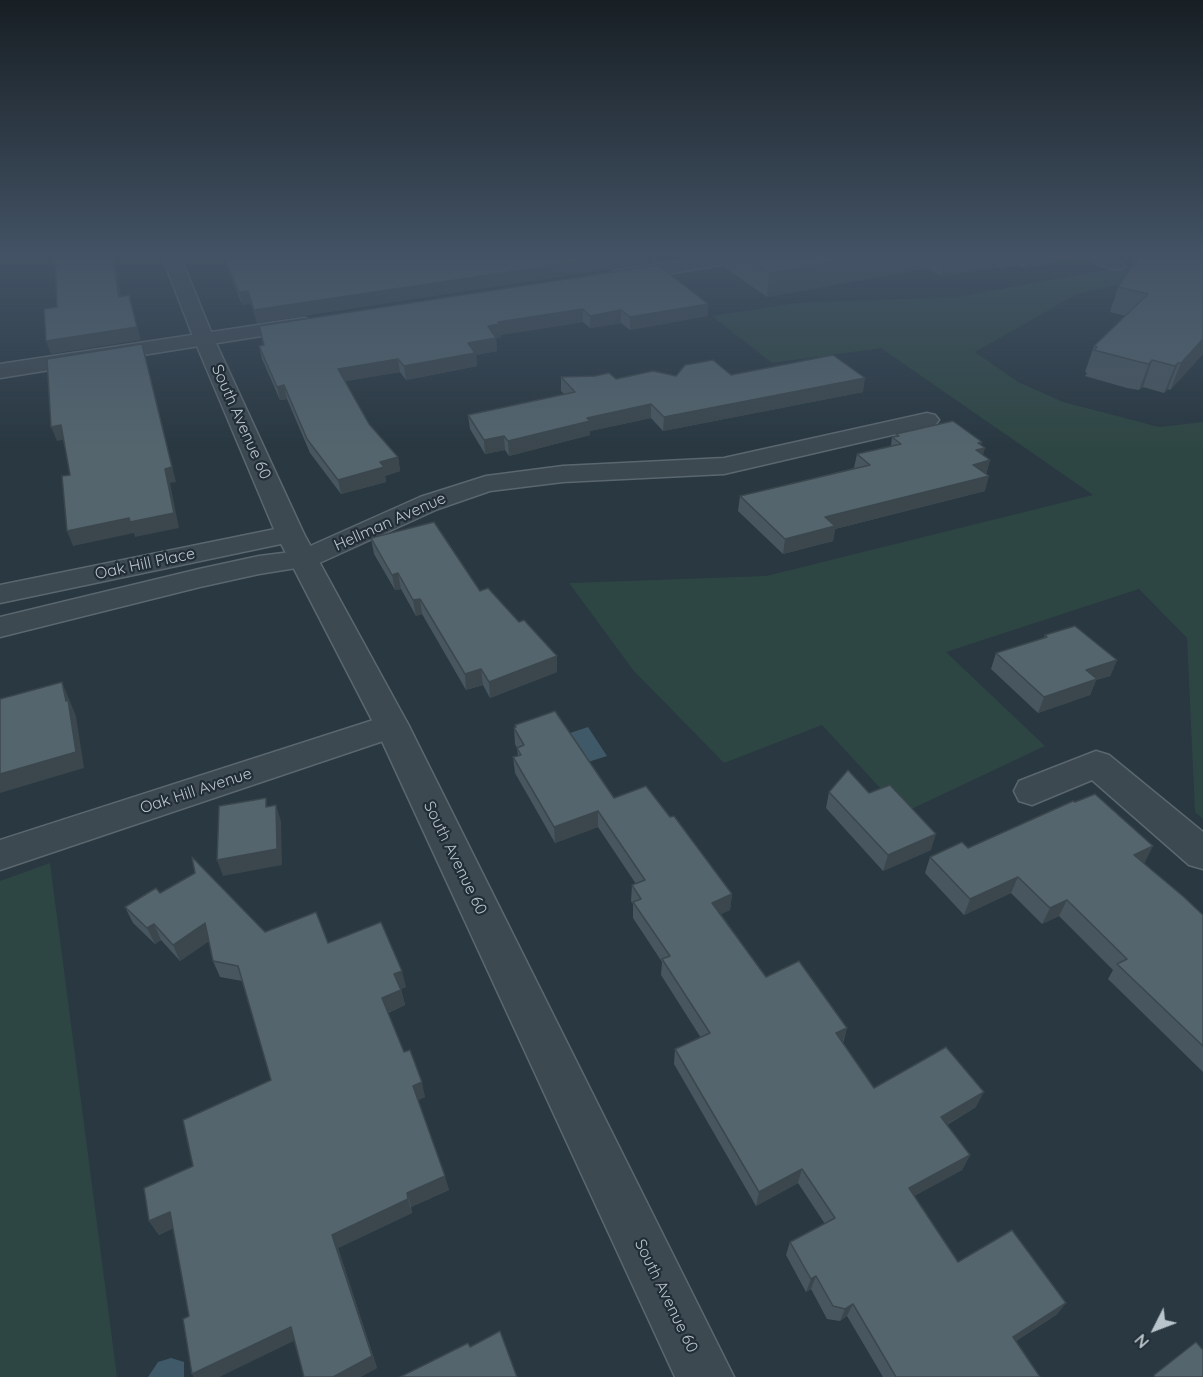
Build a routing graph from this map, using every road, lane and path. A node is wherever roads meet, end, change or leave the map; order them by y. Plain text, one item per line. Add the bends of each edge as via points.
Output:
1 (197, 320) edge
2 (322, 321) edge
3 (204, 339) junction
4 (0, 371) edge
5 (927, 420) dead end
6 (298, 547) junction
7 (0, 594) edge
8 (0, 627) edge
9 (392, 726) junction
10 (1032, 791) dead end
11 (1203, 854) edge
12 (0, 855) edge
13 (705, 1377) edge

1 - 3 street, South Avenue 60
2 - 3 street
3 - 4 street
3 - 6 street, South Avenue 60
5 - 6 street, Hellman Avenue via 724,466 563,474 486,484
6 - 7 street, Oak Hill Place
6 - 8 street, Hellman Avenue via 259,565
6 - 9 street, South Avenue 60
9 - 12 street, Oak Hill Avenue
9 - 13 street, South Avenue 60
10 - 11 street via 1096,764

